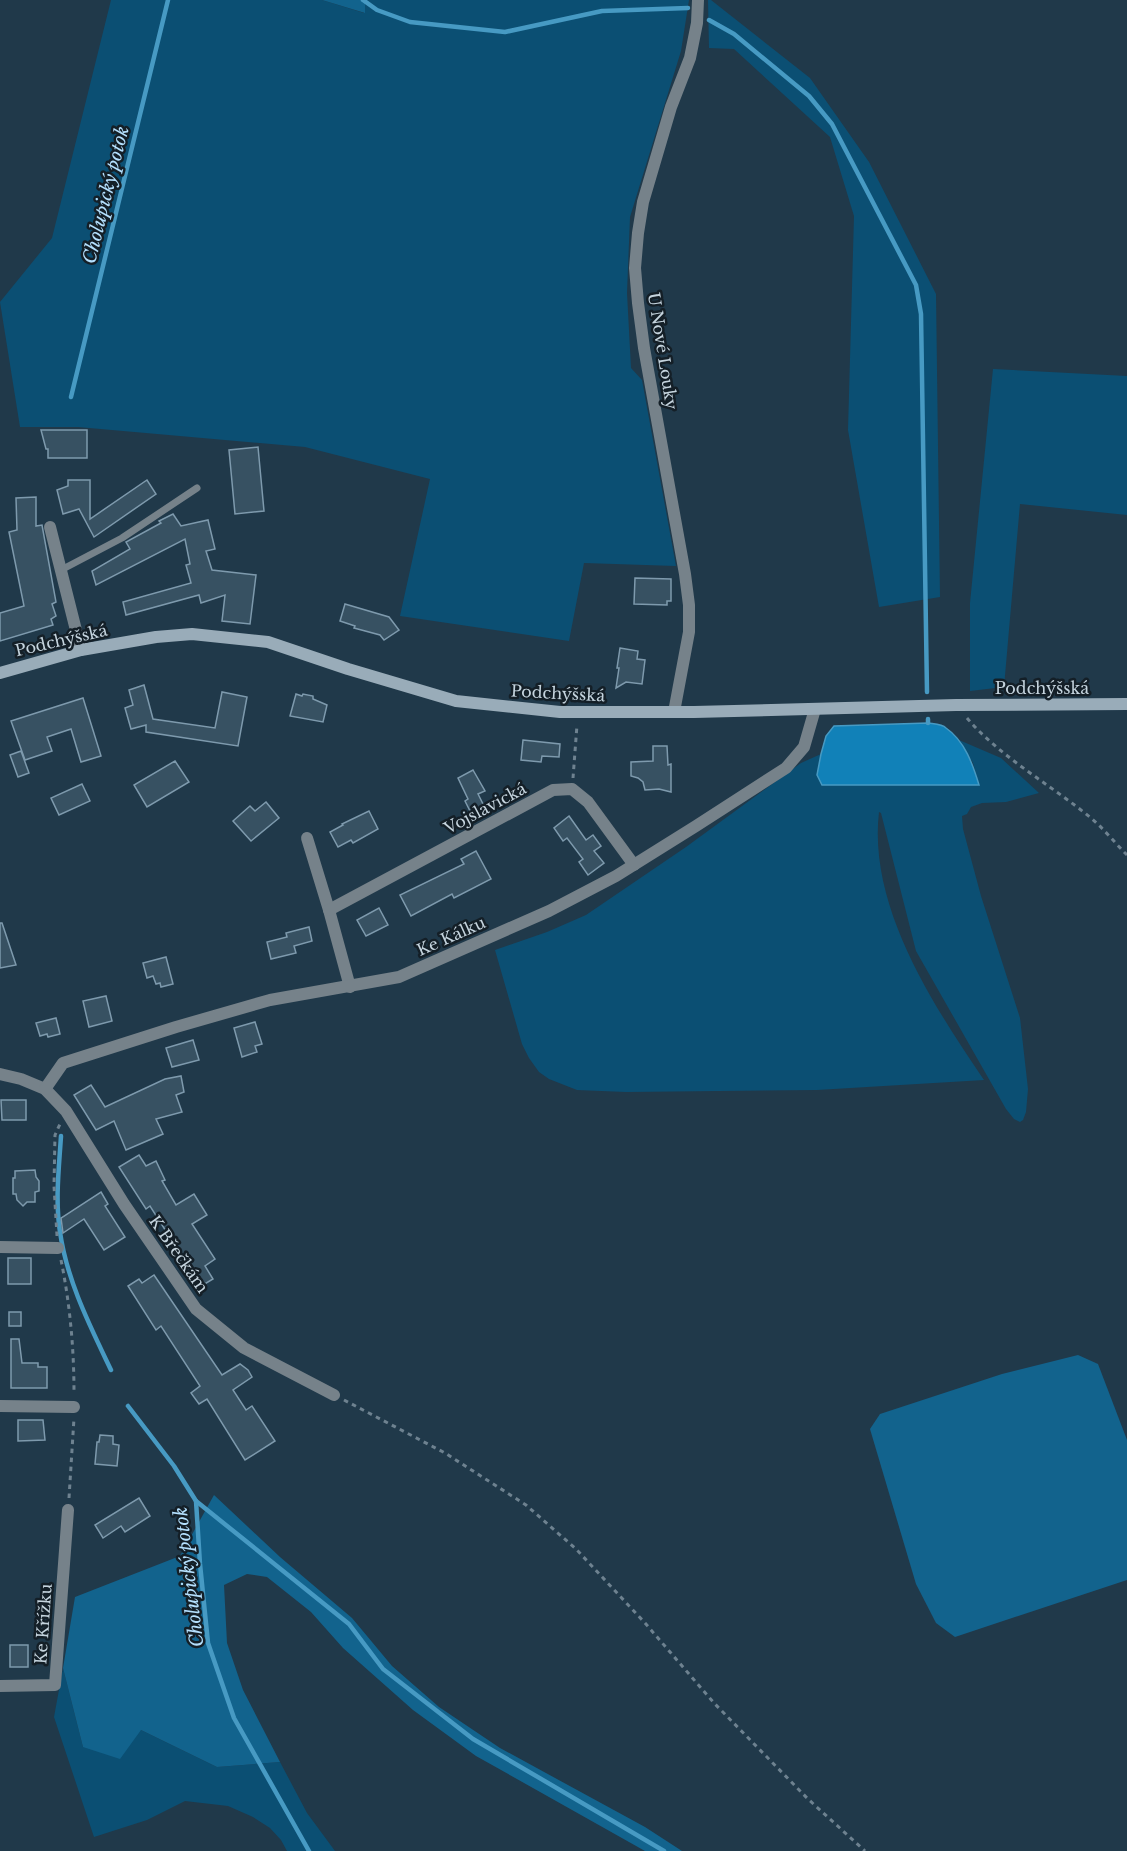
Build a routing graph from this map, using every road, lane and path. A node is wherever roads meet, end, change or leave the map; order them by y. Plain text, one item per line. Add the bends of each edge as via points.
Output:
1 (698, 0) edge
2 (197, 488) dead end
3 (50, 527) dead end
4 (61, 570) junction
5 (81, 650) junction
6 (0, 673) edge
7 (1127, 704) edge
8 (956, 705) junction
9 (815, 709) junction
10 (578, 712) junction
11 (674, 712) junction
12 (572, 789) junction
13 (307, 838) dead end
14 (1127, 855) edge
15 (634, 865) junction
16 (329, 910) junction
17 (350, 987) junction
18 (0, 1074) edge
19 (45, 1089) junction
20 (66, 1111) junction
21 (0, 1247) edge
22 (58, 1248) junction
23 (334, 1395) joint
24 (0, 1406) edge
25 (75, 1407) junction
26 (68, 1510) joint
27 (0, 1686) edge
28 (865, 1851) edge

1 - 11 street, U Nové Louky via 690,58 643,201 635,268 644,348 689,605 689,632
2 - 4 lane via 122,538
3 - 4 street
4 - 5 street
5 - 6 street, Podchýšská
5 - 10 street, Podchýšská via 192,634 268,642 456,701
7 - 8 street, Podchýšská
8 - 9 street, Podchýšská
8 - 14 path via 976,729 1092,819
9 - 11 street, Podchýšská
9 - 15 street, Ke Kálku via 804,747 786,768
10 - 11 street, Podchýšská
10 - 12 path
12 - 15 street via 588,802
12 - 16 street, Vojslavická via 553,790
13 - 16 street
15 - 17 street, Ke Kálku via 549,911 399,977
16 - 17 street
17 - 19 street, Ke Kálku via 270,1000 63,1063
18 - 19 street
19 - 20 street
20 - 22 path via 55,1135
20 - 23 street, K Břečkám via 196,1309 244,1348
21 - 22 street
22 - 25 path via 67,1290
23 - 28 path via 445,1453 526,1505 576,1549 714,1703
24 - 25 street
25 - 26 path
26 - 27 street, Ke Křížku via 55,1685

